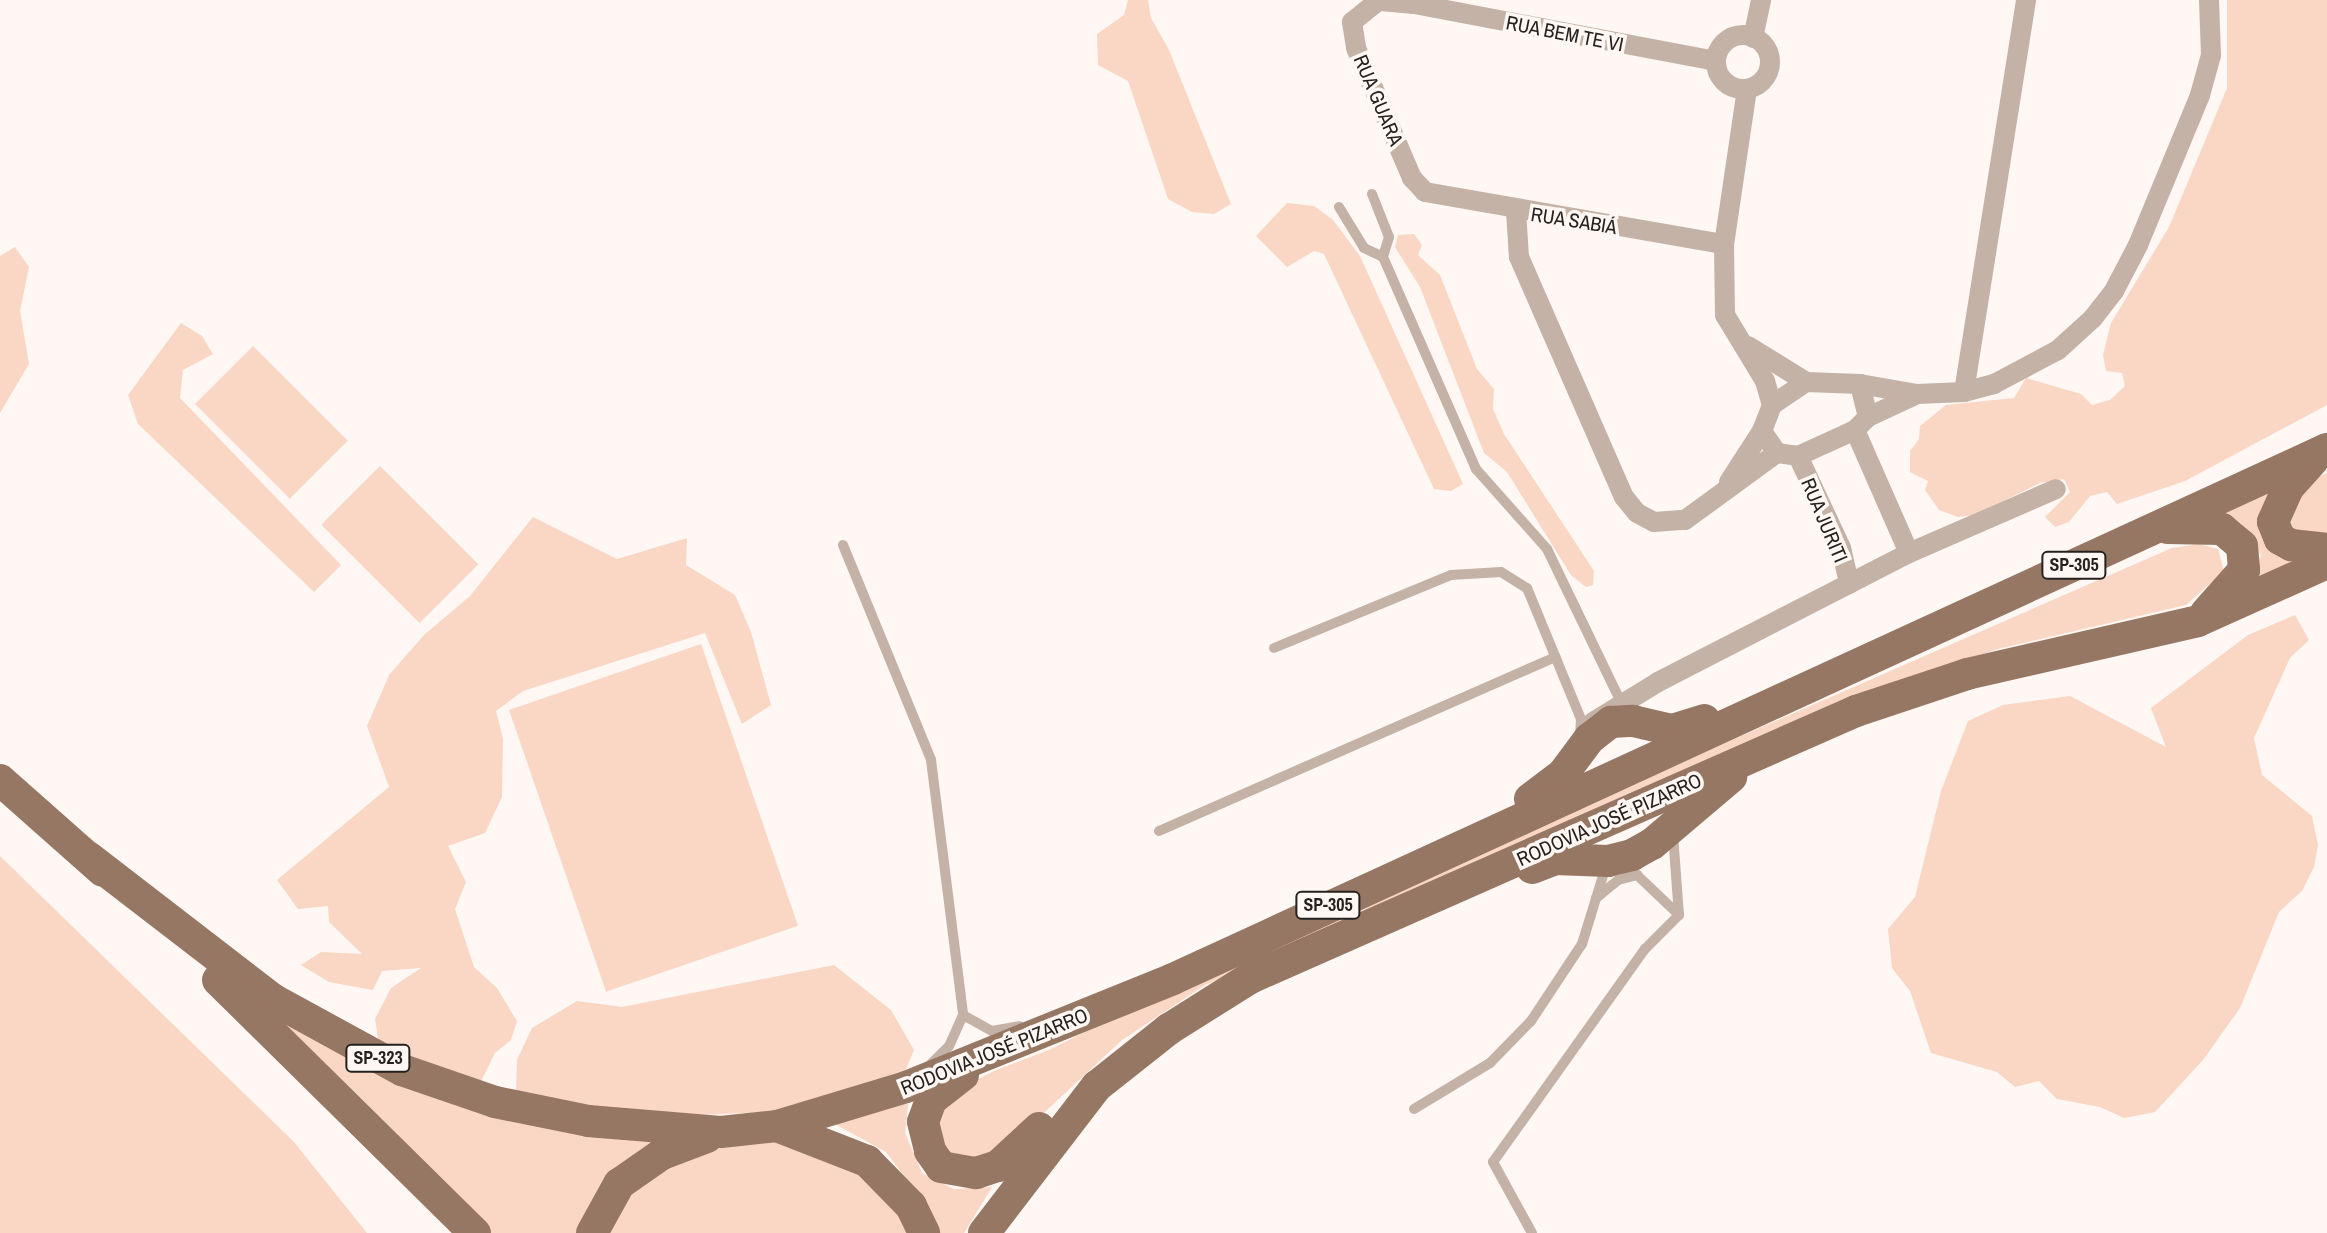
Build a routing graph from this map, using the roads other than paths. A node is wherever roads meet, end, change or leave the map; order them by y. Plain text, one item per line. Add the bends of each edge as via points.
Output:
1 (1761, 0) edge
2 (2026, 0) edge
3 (2209, 0) edge
4 (1413, 2) edge
5 (1753, 38) junction
6 (1716, 61) junction
7 (1747, 89) junction
8 (1425, 192) joint
9 (1372, 194) dead end
10 (1339, 207) dead end
11 (1516, 211) junction
12 (1724, 244) junction
13 (1383, 257) junction
14 (1732, 334) junction
15 (1806, 382) junction
16 (1860, 384) junction
17 (1964, 392) junction
18 (1917, 394) junction
19 (1772, 405) junction
20 (1862, 423) junction
21 (1762, 431) junction
22 (2324, 450) edge
23 (1777, 453) junction
24 (1798, 456) junction
25 (2056, 489) dead end
26 (1723, 492) junction
27 (2153, 530) junction
28 (843, 545) dead end
29 (2327, 549) edge
30 (1909, 553) junction
31 (2327, 563) edge
32 (1849, 584) junction
33 (2198, 621) junction
34 (1274, 648) dead end
35 (1556, 657) junction
36 (1821, 680) junction
37 (1627, 712) junction
38 (1589, 717) junction
39 (1837, 719) junction
40 (1579, 757) junction
41 (0, 780) edge
42 (1673, 828) junction
43 (1159, 831) dead end
44 (1457, 846) junction
45 (88, 857) junction
46 (1608, 861) junction
47 (1637, 875) junction
48 (1445, 892) junction
49 (1594, 899) junction
50 (1679, 915) junction
51 (963, 1015) junction
52 (1065, 1022) junction
53 (1097, 1086) junction
54 (906, 1087) junction
55 (1414, 1109) dead end
56 (777, 1126) junction
57 (721, 1132) junction
58 (475, 1233) edge
59 (592, 1233) edge
60 (924, 1233) edge
61 (984, 1233) edge
62 (1532, 1233) edge

1 - 5 street
2 - 17 street
3 - 17 street via 2211,55 2200,95 2114,291 2058,350 2008,377
4 - 6 street, RUA BEM TE VI
4 - 8 street, RUA GUARA via 1378,1 1352,22 1352,36 1412,178
5 - 6 street via 1729,40
5 - 7 street via 1766,49 1770,65 1762,81
6 - 7 street via 1725,82
7 - 12 street
8 - 11 street, RUA SABIÁ
9 - 13 lane via 1389,237
10 - 13 lane via 1364,248
11 - 12 street, RUA SABIÁ
11 - 26 street via 1519,257 1624,497 1637,513 1672,524
12 - 14 street via 1725,315
13 - 37 lane via 1476,469 1547,549
14 - 15 street
14 - 19 street via 1765,381
15 - 16 street
15 - 19 street
16 - 18 street
16 - 20 street
17 - 18 street
18 - 20 street
19 - 21 street
20 - 24 street
20 - 30 street
21 - 23 street
21 - 26 street
22 - 27 main road, SP-305
22 - 29 main road via 2288,488 2273,522 2280,539 2291,545
23 - 24 street
23 - 26 street
24 - 32 street, RUA JURITI via 1841,548
25 - 30 street
27 - 33 main road via 2222,529 2242,546 2244,570
27 - 36 main road, SP-305
28 - 51 lane via 931,760
30 - 32 street
31 - 33 main road, RODOVIA JOSÉ PIZARRO
32 - 37 street
33 - 39 main road, RODOVIA JOSÉ PIZARRO via 1967,674
34 - 35 lane via 1350,614 1478,569 1501,572 1527,588
35 - 38 lane
35 - 43 lane
36 - 37 main road via 1685,728
36 - 44 main road
37 - 38 street
37 - 40 main road via 1597,730
38 - 40 street
39 - 42 main road via 1719,783
39 - 48 main road, RODOVIA JOSÉ PIZARRO
40 - 44 main road via 1536,796
41 - 45 main road, SP-323
42 - 46 main road via 1652,844
42 - 50 lane
44 - 52 main road, RODOVIA JOSÉ PIZARRO / SP-305
45 - 57 main road, SP-323 via 274,1000 402,1070 495,1102 588,1121
45 - 58 main road, SP-323 via 383,1137
46 - 47 lane
46 - 48 main road via 1555,859 1482,889
46 - 49 lane
47 - 49 lane via 1618,880
47 - 50 lane
48 - 53 main road, RODOVIA JOSÉ PIZARRO via 1250,978 1169,1029
49 - 55 lane via 1582,944 1516,1039 1490,1063
50 - 62 lane via 1645,949 1493,1162
51 - 52 lane via 992,1031
51 - 54 lane via 949,1046
52 - 53 main road via 1019,1052 957,1078 931,1100 924,1137 941,1167 976,1173 1019,1151 1048,1117
52 - 54 main road, RODOVIA JOSÉ PIZARRO / SP-305
53 - 61 main road, RODOVIA JOSÉ PIZARRO
54 - 56 main road, RODOVIA JOSÉ PIZARRO / SP-305
56 - 57 main road, SP-323
56 - 60 main road, SP-323 via 867,1161 911,1206
57 - 59 main road, SP-323 via 639,1169 619,1184

